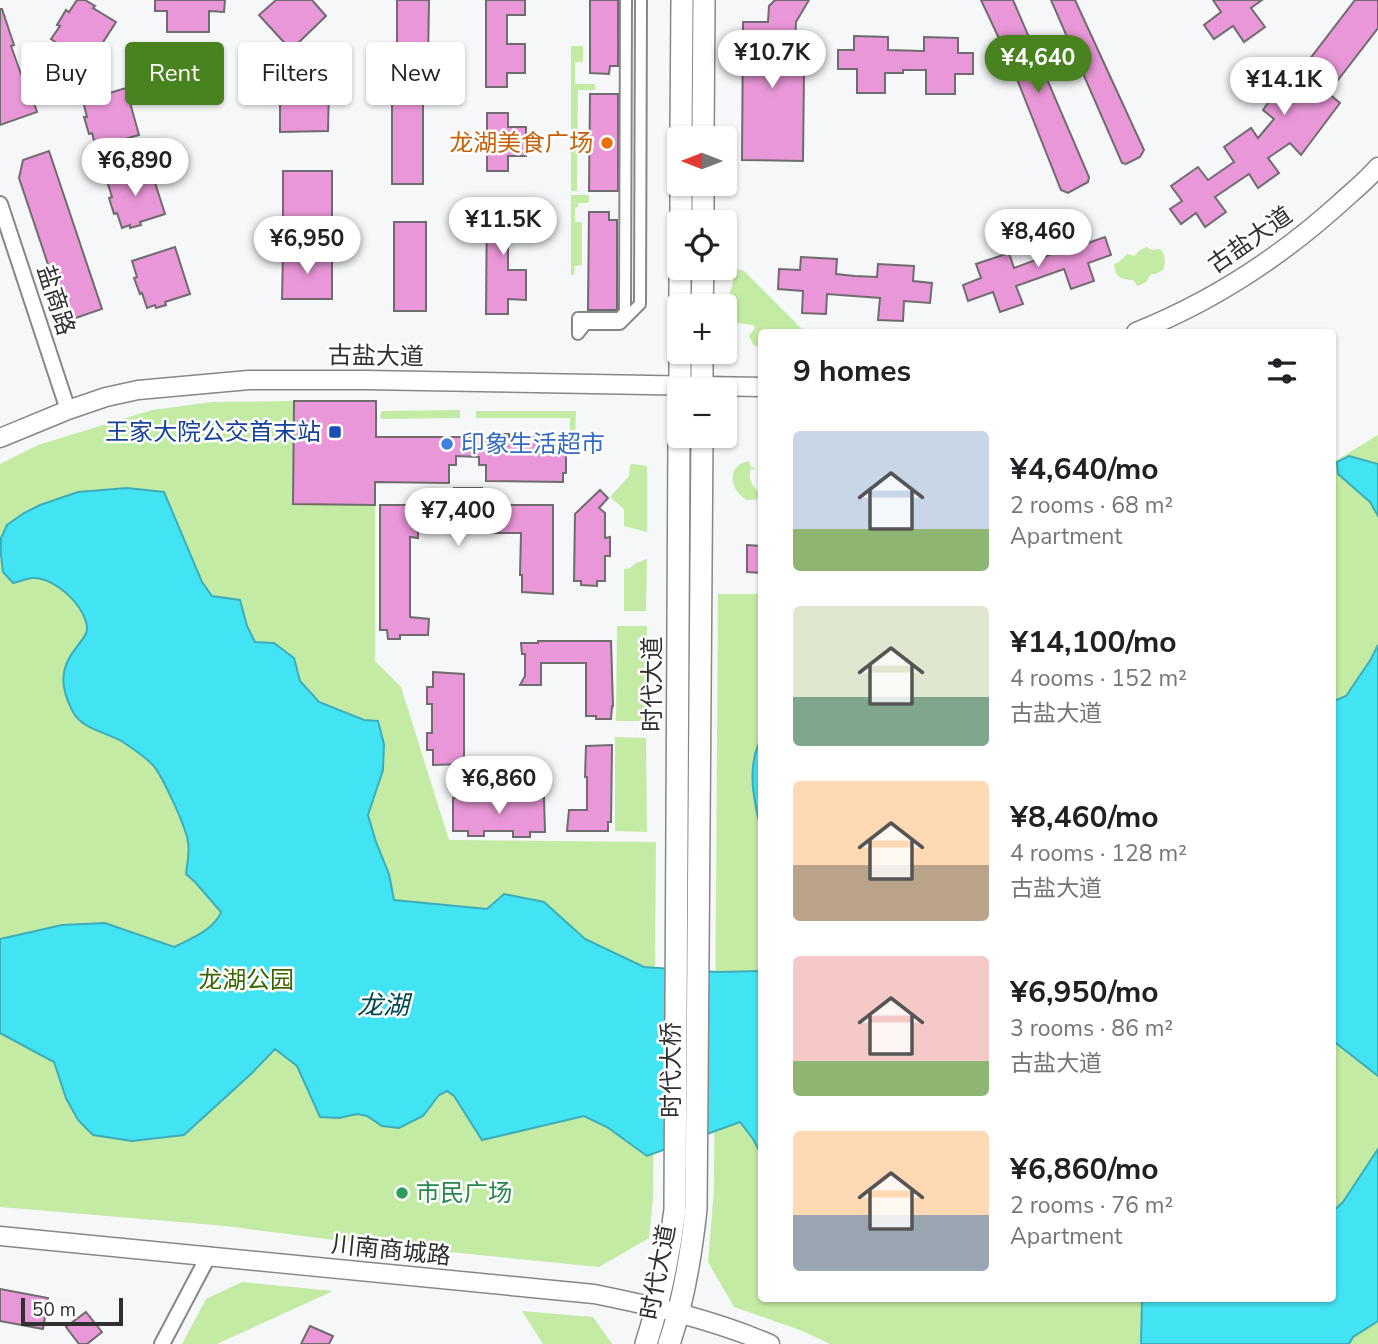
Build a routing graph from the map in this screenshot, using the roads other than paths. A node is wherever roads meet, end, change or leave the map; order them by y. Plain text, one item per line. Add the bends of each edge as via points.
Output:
1 (626, 0) edge
2 (641, 0) edge
3 (682, 0) edge
4 (704, 0) edge
5 (681, 126) edge
6 (704, 126) edge
7 (1378, 167) edge
8 (0, 204) edge
9 (1144, 329) edge
10 (737, 387) edge
11 (758, 387) edge
12 (667, 388) edge
13 (68, 410) junction
14 (0, 438) edge
15 (680, 448) edge
16 (702, 448) edge
17 (698, 931) joint
18 (676, 932) joint
19 (696, 1209) joint
20 (675, 1210) joint
21 (0, 1236) edge
22 (209, 1255) junction
23 (658, 1307) junction
24 (679, 1313) junction
25 (162, 1344) edge
26 (646, 1344) edge
27 (669, 1344) edge
28 (770, 1344) edge

1 - 2 street via 625,312 619,318 578,318 578,334 586,324 620,324 640,304
3 - 5 main road
4 - 6 main road
7 - 9 street, 古盐大道 via 1272,259 1195,306
8 - 13 street, 盐商路
10 - 11 street, 古盐大道
12 - 13 street, 古盐大道 via 248,380 138,390
13 - 14 street, 古盐大道
15 - 18 main road, 时代大道
16 - 17 main road, 时代大道
17 - 19 main road, 时代大桥
18 - 20 main road, 时代大桥
19 - 24 main road, 时代大道
20 - 23 main road, 时代大道
21 - 22 street, 川南商城路
22 - 23 street, 川南商城路 via 594,1294
22 - 25 street
23 - 24 street, 川南商城路
23 - 26 main road, 时代大道
24 - 27 main road, 时代大道
24 - 28 street, 川南商城路

